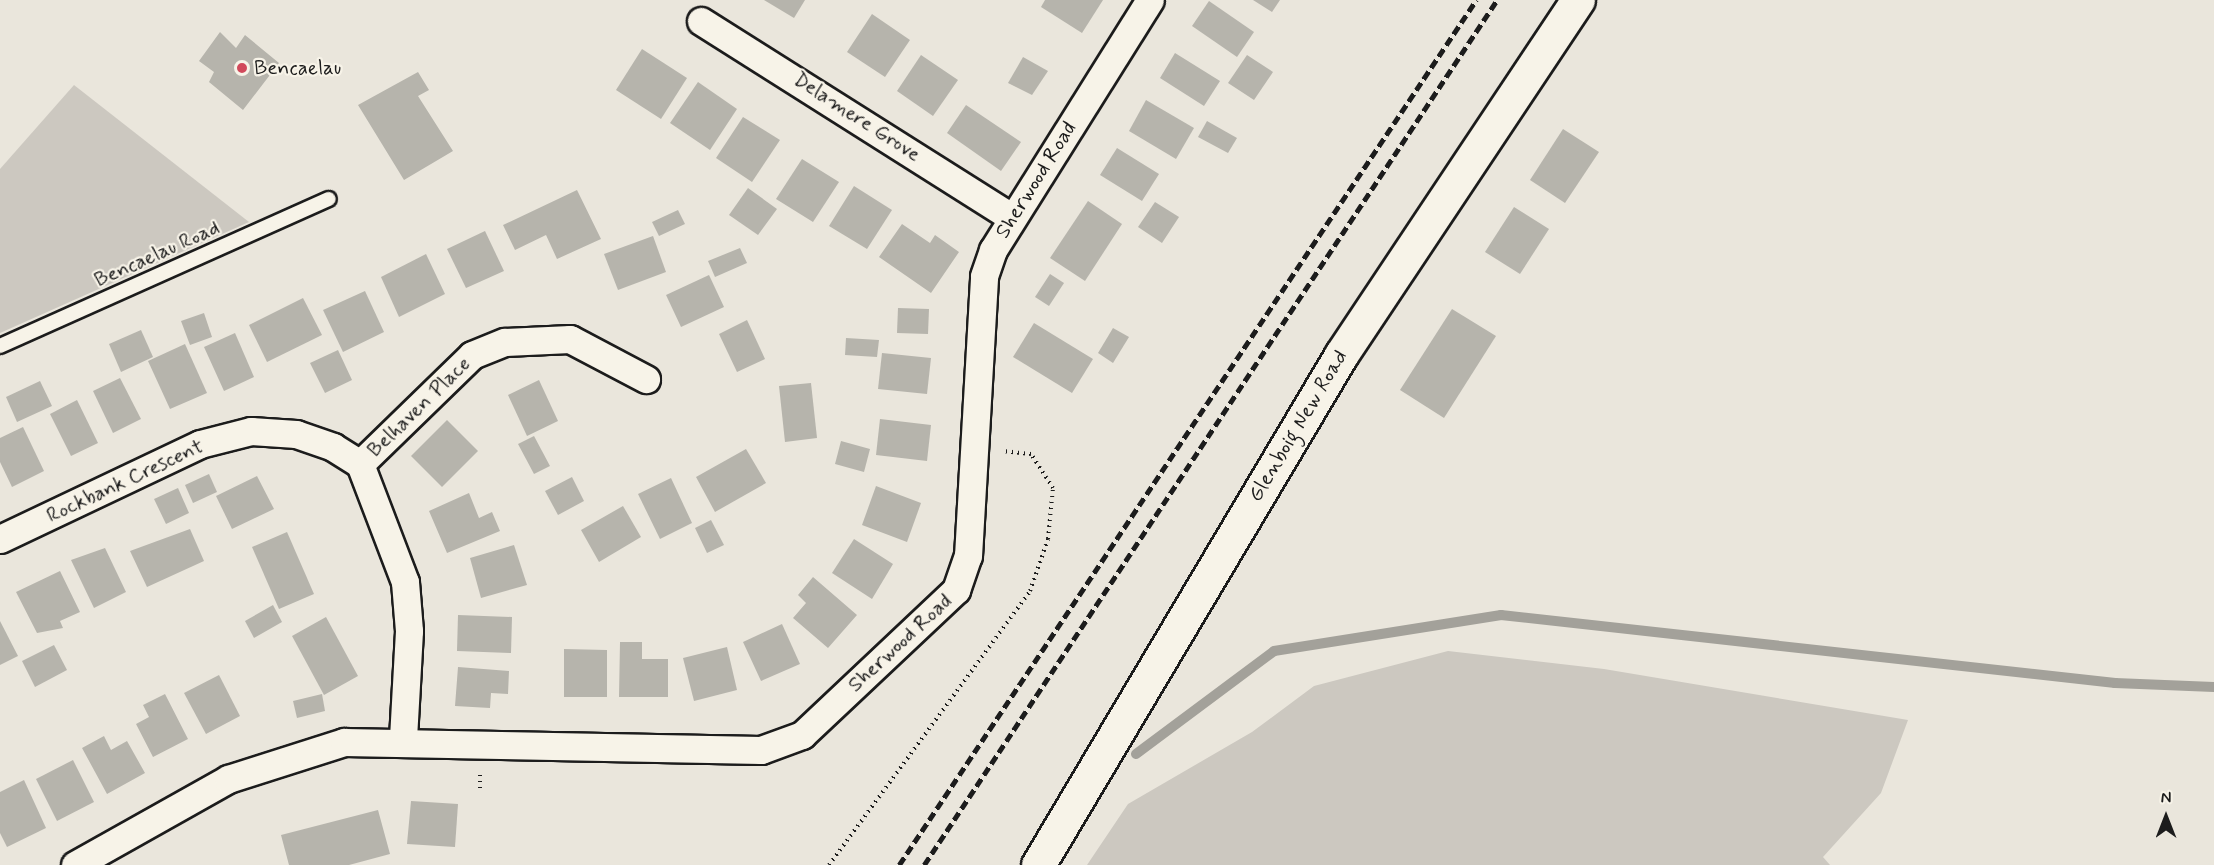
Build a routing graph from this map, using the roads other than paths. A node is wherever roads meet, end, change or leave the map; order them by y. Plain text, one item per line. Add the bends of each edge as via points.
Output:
1 (1150, 0) edge
2 (1578, 0) edge
3 (701, 21) dead end
4 (329, 200) dead end
5 (1010, 216) junction
6 (0, 346) edge
7 (646, 379) dead end
8 (360, 464) junction
9 (0, 539) edge
10 (403, 740) junction
11 (75, 865) edge
12 (1038, 865) edge

1 - 5 street, Sherwood Road
2 - 12 street, Glenboig New Road via 1341,355
3 - 5 street, Delamere Grove
4 - 6 lane, Bencaelau Road
5 - 10 street, Sherwood Road via 984,276 968,555 956,590 802,735 761,750 479,748
7 - 8 street, Belhaven Place via 570,339 505,342 472,355
8 - 9 street, Rockbank Crescent via 296,434 251,431 200,444
8 - 10 street via 405,582 409,631
10 - 11 street via 344,742 228,779

